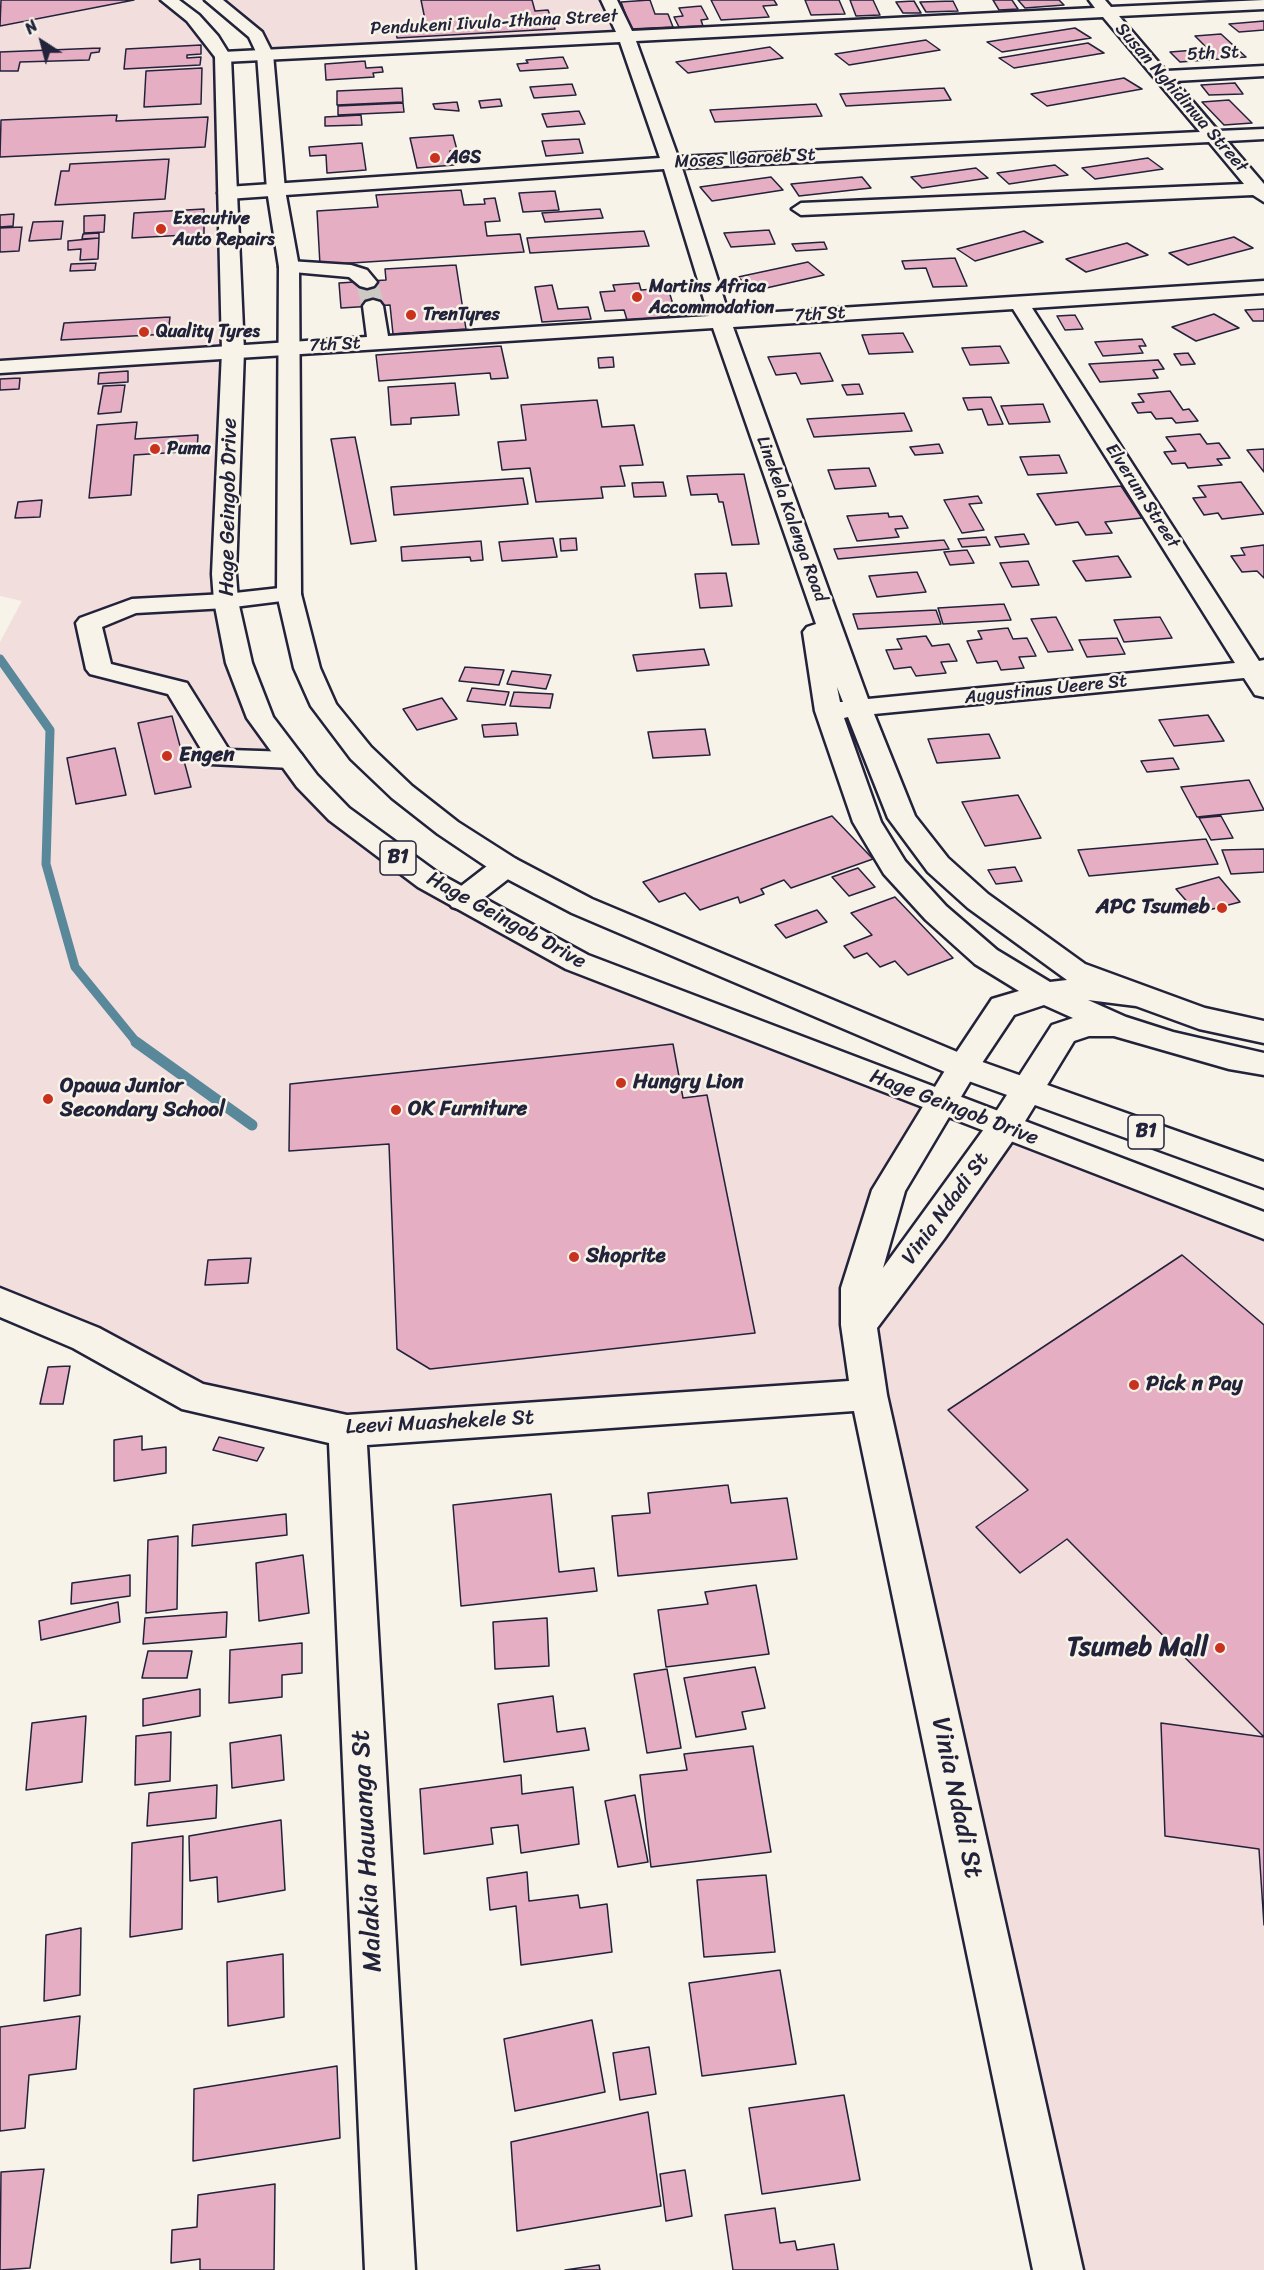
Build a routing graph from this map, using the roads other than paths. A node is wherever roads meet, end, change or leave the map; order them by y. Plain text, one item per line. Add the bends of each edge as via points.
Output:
1 (169, 0) edge
2 (213, 0) edge
3 (609, 0) edge
4 (1264, 4) edge
5 (1102, 6) edge
6 (626, 36) junction
7 (266, 54) junction
8 (223, 57) junction
9 (1264, 71) edge
10 (1164, 76) junction
11 (1264, 134) edge
12 (1214, 137) junction
13 (671, 163) junction
14 (276, 190) junction
15 (1261, 192) edge
16 (227, 193) junction
17 (801, 209) dead end
18 (289, 267) junction
19 (367, 282) dead end
20 (1264, 287) edge
21 (1018, 303) junction
22 (373, 306) tunnel mouth
23 (721, 322) junction
24 (378, 342) junction
25 (288, 347) junction
26 (233, 351) junction
27 (0, 367) edge
28 (805, 556) junction
29 (289, 594) junction
30 (226, 601) junction
31 (1260, 676) edge
32 (858, 708) junction
33 (828, 711) junction
34 (291, 760) junction
35 (506, 866) junction
36 (462, 900) junction
37 (986, 957) junction
38 (1065, 999) junction
39 (1004, 1008) junction
40 (1264, 1032) edge
41 (1264, 1064) edge
42 (963, 1066) junction
43 (1028, 1089) junction
44 (943, 1104) junction
45 (1004, 1127) junction
46 (1264, 1175) edge
47 (1264, 1226) edge
48 (0, 1302) edge
49 (859, 1325) junction
50 (869, 1395) junction
51 (347, 1431) junction
52 (390, 2270) edge
53 (1058, 2270) edge

1 - 8 main road via 193,18
2 - 7 main road via 256,35
3 - 6 main road, Linekela Kalenga Road
4 - 5 main road, Pendukeni Iivula-Ithana Street
5 - 6 main road, Pendukeni Iivula-Ithana Street
5 - 10 main road, Susan Nghidinwa Street
6 - 7 main road, Pendukeni Iivula-Ithana Street
6 - 13 main road, Linekela Kalenga Road
7 - 8 main road, Pendukeni Iivula-Ithana Street
7 - 14 main road, Hage Geingob Drive / B1
8 - 16 main road, Hage Geingob Drive / B1
9 - 10 main road, 5th St
10 - 12 main road, Susan Nghidinwa Street
11 - 12 main road, Moses ǁGaroëb St
12 - 13 main road, Moses ǁGaroëb St
12 - 15 main road, Susan Nghidinwa Street
13 - 14 main road, Moses ǁGaroëb St
13 - 23 main road, Linekela Kalenga Road
14 - 16 main road, Moses ǁGaroëb St
14 - 18 main road, Hage Geingob Drive / B1
15 - 17 main road
16 - 26 main road, Hage Geingob Drive / B1
18 - 19 main road via 351,271
18 - 25 main road, Hage Geingob Drive / B1
20 - 21 main road, 7th St
21 - 23 main road, 7th St
21 - 31 main road, Elverum Street
22 - 24 main road
23 - 24 main road, 7th St
23 - 28 main road, Linekela Kalenga Road
24 - 25 main road, 7th St
25 - 26 main road, 7th St
25 - 29 main road, Hage Geingob Drive / B1
26 - 27 main road, 7th St
26 - 30 main road, Hage Geingob Drive / B1
28 - 32 main road, Linekela Kalenga Road
28 - 33 main road
29 - 30 main road
29 - 35 main road, Hage Geingob Drive / B1 via 307,668 324,706 361,753 448,828
30 - 34 main road, Hage Geingob Drive / B1 via 239,663 260,718
30 - 34 main road via 132,606 89,623 99,669 178,688 220,758
31 - 32 main road, Augustinus Ueere St
32 - 33 main road, Augustinus Ueere St
32 - 38 main road, Linekela Kalenga Road via 902,818 938,865 1030,941
33 - 37 main road via 867,822 894,867 936,913
34 - 36 main road, Hage Geingob Drive / B1 via 339,813 428,880
35 - 36 main road
35 - 42 main road, Hage Geingob Drive / B1 via 582,906
36 - 44 main road, Hage Geingob Drive / B1 via 577,962
37 - 38 main road
37 - 39 main road via 1005,981
38 - 39 main road
38 - 40 main road via 1097,989 1141,996 1199,1018
38 - 41 main road via 1088,1024 1115,1024 1189,1048
38 - 43 main road, Vinia Ndadi St
39 - 42 main road, Vinia Ndadi St
42 - 43 main road, Hage Geingob Drive / B1
42 - 44 main road, Vinia Ndadi St
43 - 45 main road, Vinia Ndadi St
43 - 46 main road, Hage Geingob Drive / B1
44 - 45 main road, Hage Geingob Drive / B1
44 - 49 main road, Vinia Ndadi St via 889,1190 859,1288
45 - 47 main road, Hage Geingob Drive / B1
45 - 49 main road, Vinia Ndadi St
48 - 51 main road, Leevi Muashekele St via 86,1338 195,1398
49 - 50 main road, Vinia Ndadi St
50 - 51 main road, Leevi Muashekele St
50 - 53 main road, Vinia Ndadi St
51 - 52 main road, Malakia Hauuanga St

